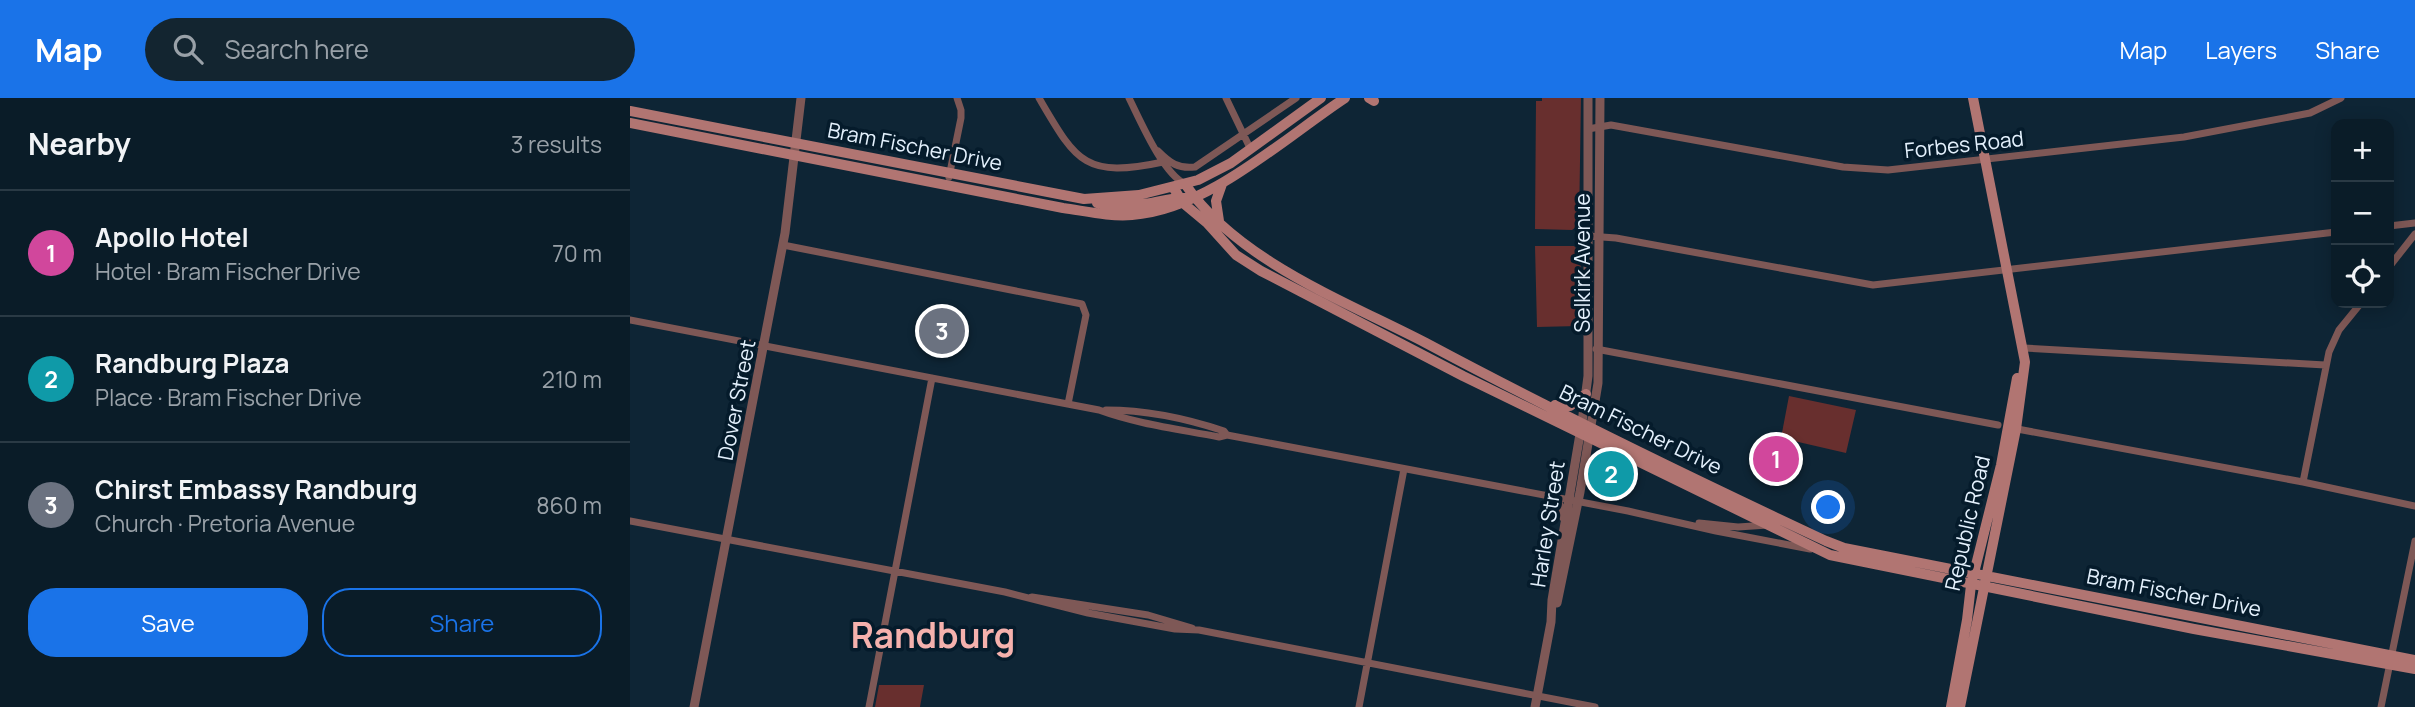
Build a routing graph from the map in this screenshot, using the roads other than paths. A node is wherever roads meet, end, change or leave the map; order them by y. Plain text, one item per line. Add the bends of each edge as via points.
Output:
1 (801, 98) edge
2 (957, 98) edge
3 (1039, 98) edge
4 (1129, 98) edge
5 (1226, 98) edge
6 (1296, 98) edge
7 (1321, 98) edge
8 (1345, 98) edge
9 (1588, 98) edge
10 (1600, 98) edge
11 (1973, 98) edge
12 (2341, 98) edge
13 (630, 111) edge
14 (630, 123) edge
15 (1600, 127) junction
16 (1588, 129) junction
17 (1245, 135) junction
18 (796, 143) junction
19 (1250, 148) junction
20 (1158, 151) junction
21 (794, 155) junction
22 (1986, 160) junction
23 (1163, 162) junction
24 (950, 173) junction
25 (1222, 184) junction
26 (948, 185) junction
27 (1179, 185) junction
28 (1084, 199) junction
29 (1195, 199) junction
30 (1181, 201) junction
31 (1169, 209) junction
32 (1219, 221) junction
33 (2415, 223) edge
34 (2394, 225) edge
35 (2331, 233) edge
36 (2415, 234) edge
37 (1588, 236) junction
38 (1600, 236) junction
39 (783, 245) junction
40 (1236, 255) junction
41 (2394, 261) edge
42 (2008, 270) junction
43 (2357, 308) edge
44 (630, 320) edge
45 (764, 345) junction
46 (2024, 348) junction
47 (1588, 349) junction
48 (1600, 349) junction
49 (2325, 365) junction
50 (932, 378) junction
51 (1586, 394) junction
52 (1542, 402) junction
53 (1068, 404) junction
54 (2007, 427) junction
55 (1586, 430) junction
56 (1404, 469) junction
57 (2303, 482) junction
58 (1553, 498) junction
59 (1573, 501) junction
60 (2415, 506) edge
61 (630, 521) edge
62 (1678, 521) junction
63 (1565, 523) junction
64 (1787, 523) junction
65 (1770, 525) junction
66 (726, 540) junction
67 (2415, 541) edge
68 (1821, 551) junction
69 (896, 571) junction
70 (1973, 572) junction
71 (1987, 575) junction
72 (1971, 585) junction
73 (1984, 587) junction
74 (1551, 622) junction
75 (2415, 660) edge
76 (2390, 661) junction
77 (1367, 662) junction
78 (2415, 669) edge
79 (1537, 696) junction
80 (694, 707) edge
81 (869, 707) edge
82 (1359, 707) edge
83 (1535, 707) edge
84 (1595, 707) edge
85 (1951, 707) edge
86 (1960, 707) edge
87 (2381, 707) edge

1 - 18 street, Dover Street
2 - 24 street via 961,118
3 - 23 street via 1077,156 1101,167
4 - 20 street
5 - 17 street
6 - 17 street
7 - 19 main road
8 - 25 main road
9 - 16 street, Selkirk Avenue
10 - 15 street, Selkirk Avenue
11 - 22 main road, Republic Road
12 - 22 street, Forbes Road via 2310,113 2184,137
13 - 18 main road, Bram Fischer Drive
14 - 21 main road, Bram Fischer Drive
15 - 16 street, Forbes Road
15 - 22 street, Forbes Road via 1611,125 1868,170
15 - 38 street, Selkirk Avenue
16 - 37 street, Selkirk Avenue
17 - 19 street
17 - 20 street via 1195,167 1174,165
18 - 21 street, Dover Street
18 - 24 main road, Bram Fischer Drive
19 - 27 main road via 1213,173
20 - 23 street
21 - 26 main road, Bram Fischer Drive
21 - 39 street, Dover Street
22 - 42 main road, Republic Road
23 - 27 street
24 - 26 street
24 - 28 main road, Bram Fischer Drive
25 - 29 main road
25 - 32 main road via 1216,201
26 - 31 main road, Bram Fischer Drive via 1114,215
27 - 28 main road, Bram Fischer Drive via 1139,195
27 - 29 main road, Bram Fischer Drive
27 - 30 main road, Bram Fischer Drive
28 - 30 main road via 1115,206
29 - 30 main road
29 - 32 main road, Bram Fischer Drive
30 - 31 main road, Bram Fischer Drive
30 - 40 main road, Bram Fischer Drive
31 - 40 main road via 1188,215
32 - 52 main road, Bram Fischer Drive via 1266,261
33 - 34 street
35 - 42 street
36 - 41 street
37 - 38 street
37 - 47 street, Selkirk Avenue
38 - 42 street via 1866,284
38 - 48 street, Selkirk Avenue
39 - 45 street, Dover Street
39 - 53 street via 1079,302 1086,315
40 - 55 main road, Bram Fischer Drive via 1463,376
42 - 46 main road, Republic Road
43 - 49 street via 2339,330
44 - 45 street
45 - 50 street
45 - 66 street, Dover Street
46 - 49 street
46 - 54 main road, Republic Road
47 - 48 street
47 - 51 street, Selkirk Avenue
48 - 54 street
48 - 55 street, Selkirk Avenue via 1598,383
49 - 57 street
50 - 53 street
50 - 69 street
51 - 52 main road via 1570,406
51 - 55 street, Selkirk Avenue
52 - 55 main road, Bram Fischer Drive
53 - 56 street via 1166,417 1227,435
54 - 57 street
54 - 70 main road, Republic Road
54 - 71 main road, Republic Road
55 - 59 street, Harley Street
55 - 64 main road, Bram Fischer Drive
55 - 65 main road, Bram Fischer Drive
56 - 58 street
56 - 77 street
57 - 60 street
58 - 59 street
58 - 63 street
59 - 62 street
59 - 63 street, Harley Street
59 - 74 street, Harley Street via 1561,589
61 - 66 street
62 - 65 street
62 - 68 street
63 - 74 street, Harley Street
64 - 65 street
64 - 70 main road, Bram Fischer Drive via 1844,548
65 - 68 main road, Bram Fischer Drive
66 - 69 street
66 - 80 street, Dover Street
67 - 76 street
68 - 72 main road, Bram Fischer Drive
69 - 77 street via 1169,619 1199,631
69 - 81 street
70 - 71 main road, Bram Fischer Drive
70 - 72 main road, Republic Road
71 - 73 main road, Republic Road
71 - 76 main road, Bram Fischer Drive
72 - 73 main road, Bram Fischer Drive
72 - 85 main road, Republic Road
73 - 76 main road, Bram Fischer Drive
73 - 86 main road, Republic Road
74 - 79 street, Harley Street
75 - 76 main road, Bram Fischer Drive
76 - 78 main road, Bram Fischer Drive
76 - 87 street
77 - 79 street
77 - 82 street
79 - 83 street, Harley Street
79 - 84 street

